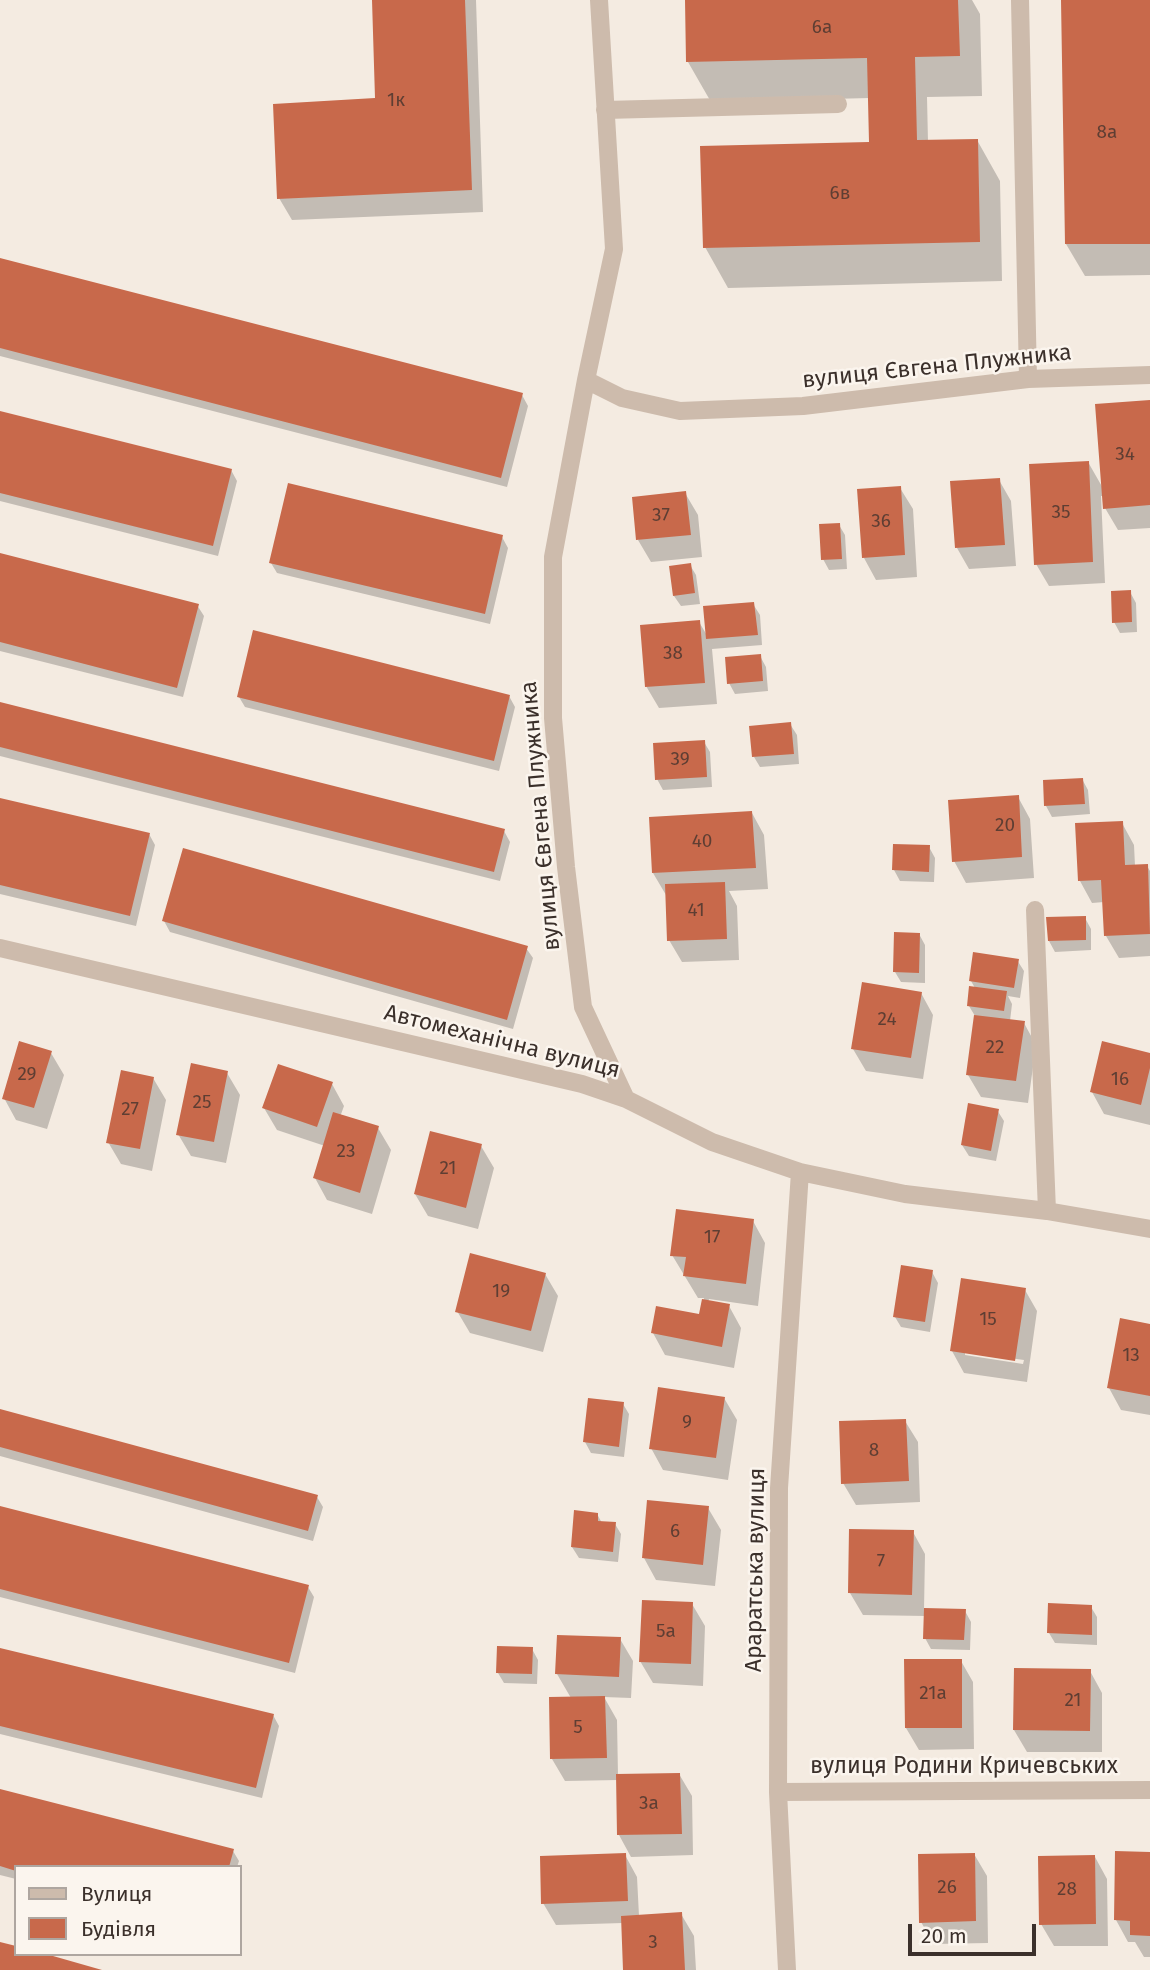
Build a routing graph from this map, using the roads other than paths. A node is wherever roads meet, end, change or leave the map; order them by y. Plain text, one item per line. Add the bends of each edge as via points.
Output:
1 (599, 0) edge
2 (1020, 0) edge
3 (838, 104) dead end
4 (605, 110) junction
5 (1150, 375) edge
6 (1028, 379) junction
7 (586, 380) junction
8 (1035, 910) dead end
9 (0, 948) edge
10 (626, 1099) junction
11 (800, 1172) junction
12 (1047, 1211) junction
13 (1150, 1229) edge
14 (1150, 1790) edge
15 (778, 1793) junction
16 (786, 1970) edge

1 - 4 street
2 - 6 street
3 - 4 street
4 - 7 street via 614,249
5 - 6 street, вулиця Євгена Плужника
6 - 7 street, вулиця Євгена Плужника via 803,406 680,411 622,398
7 - 10 street, вулиця Євгена Плужника via 553,557 553,718 583,1007
8 - 12 street
9 - 10 street, Автомеханічна вулиця via 582,1084
10 - 11 street, Автомеханічна вулиця via 712,1142
11 - 12 street, Автомеханічна вулиця via 905,1194
11 - 15 street, Араратська вулиця via 779,1488
12 - 13 street, Автомеханічна вулиця
14 - 15 street, вулиця Родини Кричевських
15 - 16 street, Араратська вулиця

